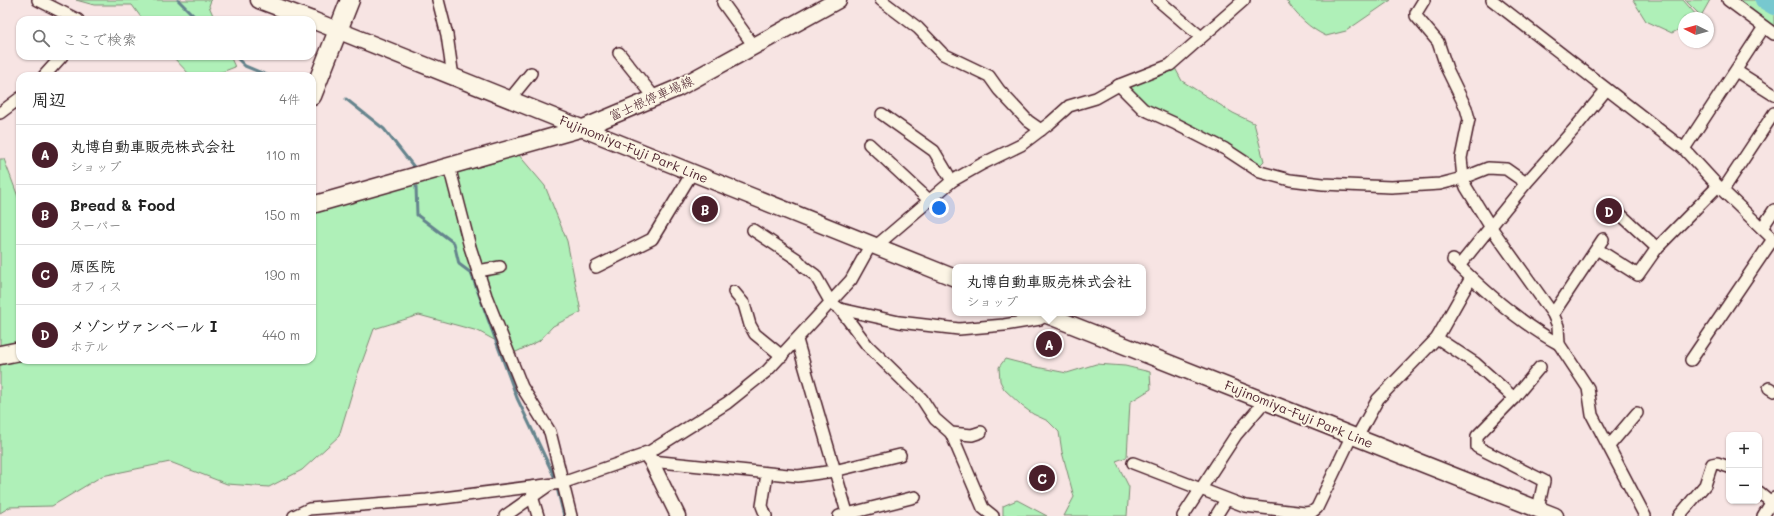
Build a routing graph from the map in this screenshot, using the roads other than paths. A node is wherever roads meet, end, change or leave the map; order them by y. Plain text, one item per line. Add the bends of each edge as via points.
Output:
1 (38, 0) edge
2 (350, 0) edge
3 (438, 0) edge
4 (838, 0) edge
5 (881, 0) edge
6 (1158, 0) edge
7 (1244, 0) edge
8 (1424, 0) edge
9 (1492, 0) edge
10 (1728, 0) edge
11 (267, 1) edge
12 (723, 3) dead end
13 (70, 16) edge
14 (303, 16) edge
15 (316, 21) edge
16 (1764, 27) junction
17 (339, 30) junction
18 (1774, 34) edge
19 (1201, 37) junction
20 (754, 46) junction
21 (619, 52) dead end
22 (58, 60) edge
23 (1736, 71) junction
24 (48, 72) edge
25 (531, 73) dead end
26 (453, 77) junction
27 (1119, 85) junction
28 (316, 86) edge
29 (1606, 90) junction
30 (1774, 95) edge
31 (655, 98) junction
32 (510, 99) junction
33 (16, 101) edge
34 (0, 113) edge
35 (1774, 113) edge
36 (882, 114) dead end
37 (583, 128) junction
38 (1041, 130) junction
39 (869, 144) dead end
40 (1684, 149) junction
41 (449, 166) junction
42 (692, 173) junction
43 (1463, 178) junction
44 (952, 181) junction
45 (1526, 183) junction
46 (1720, 188) junction
47 (930, 201) junction
48 (316, 204) edge
49 (1774, 210) edge
50 (1619, 214) dead end
51 (1490, 226) junction
52 (1762, 228) junction
53 (753, 230) dead end
54 (1603, 239) dead end
55 (1774, 240) edge
56 (874, 245) junction
57 (1658, 248) junction
58 (1597, 249) junction
59 (500, 267) dead end
60 (596, 267) dead end
61 (478, 271) junction
62 (952, 277) edge
63 (1471, 278) junction
64 (734, 292) dead end
65 (836, 306) junction
66 (1553, 314) junction
67 (1042, 316) edge
68 (1049, 316) edge
69 (1437, 338) junction
70 (797, 340) junction
71 (1559, 344) junction
72 (16, 352) edge
73 (0, 355) edge
74 (782, 356) junction
75 (1691, 360) dead end
76 (1540, 367) dead end
77 (1514, 398) junction
78 (1264, 400) junction
79 (1637, 413) dead end
80 (981, 432) dead end
81 (950, 433) junction
82 (1354, 436) junction
83 (1609, 446) junction
84 (900, 455) dead end
85 (649, 458) junction
86 (1133, 463) dead end
87 (1726, 466) edge
88 (834, 471) junction
89 (767, 474) junction
90 (556, 483) junction
91 (1200, 488) junction
92 (1762, 494) edge
93 (532, 496) junction
94 (915, 498) dead end
95 (1226, 500) junction
96 (1773, 500) edge
97 (1538, 509) junction
98 (845, 515) edge
99 (294, 516) edge
100 (505, 516) edge
101 (538, 516) edge
102 (571, 516) edge
103 (678, 516) edge
104 (766, 516) edge
105 (993, 516) edge
106 (1183, 516) edge
107 (1216, 516) edge
108 (1555, 516) edge
109 (1645, 516) edge
110 (1679, 516) edge
111 (1763, 516) edge

1 - 13 street
2 - 17 highway
3 - 26 street via 447,35
4 - 20 main road, 富士根停車場線
5 - 38 street via 918,28 943,54 989,76 1028,121
6 - 19 street
7 - 19 street
8 - 43 street via 1416,16 1438,42 1469,119 1460,158
9 - 29 street
10 - 16 street
11 - 14 main road, Fujinomiya-Fuji Park Line
12 - 20 street
15 - 17 main road, Fujinomiya-Fuji Park Line
16 - 18 street
16 - 23 street
17 - 26 main road, Fujinomiya-Fuji Park Line
17 - 28 highway
19 - 27 street via 1170,65
20 - 31 main road, 富士根停車場線
21 - 31 street
22 - 24 street
23 - 30 street
23 - 40 street
25 - 32 street
26 - 32 main road, Fujinomiya-Fuji Park Line
27 - 38 street via 1096,98 1069,106
27 - 43 street via 1143,109 1225,149 1260,172 1290,180 1323,184 1391,187 1440,184
29 - 40 street
29 - 45 street
31 - 37 main road, 富士根停車場線
32 - 37 main road, Fujinomiya-Fuji Park Line
33 - 34 street
35 - 46 street
36 - 44 street via 934,152
37 - 41 main road, 富士根停車場線
37 - 42 main road, Fujinomiya-Fuji Park Line
38 - 44 street via 1021,145
39 - 47 street
40 - 46 street
41 - 48 main road, 富士根停車場線
41 - 61 street
42 - 56 main road, Fujinomiya-Fuji Park Line
42 - 60 street via 652,239
43 - 45 street via 1488,168 1506,169
43 - 51 street
44 - 47 street
45 - 51 street
46 - 52 street
46 - 57 street
47 - 56 street
49 - 52 street
50 - 57 street
51 - 63 street via 1456,263
51 - 66 street
52 - 55 street
53 - 65 street via 797,259 815,275
54 - 58 street
55 - 75 street
56 - 62 main road, Fujinomiya-Fuji Park Line
56 - 65 street
57 - 58 street via 1638,275
58 - 66 street
59 - 61 street
61 - 90 street via 522,387 550,432
63 - 69 street
63 - 71 street via 1535,331
64 - 74 street via 744,304 755,334
65 - 67 street via 899,322 959,329 1004,325 1040,319
65 - 70 street
65 - 81 street via 867,345 922,399 935,419
66 - 71 street via 1558,326
68 - 78 main road, Fujinomiya-Fuji Park Line
69 - 77 street via 1475,363
69 - 82 street via 1378,399
70 - 74 street
70 - 88 street
71 - 83 street via 1588,388 1592,415
72 - 73 highway
74 - 85 street via 767,372 727,403
76 - 77 street
77 - 97 street via 1477,436 1477,447 1544,481
78 - 82 main road, Fujinomiya-Fuji Park Line
78 - 91 street via 1236,435
79 - 83 street
80 - 81 street via 972,435
81 - 105 street via 983,508
82 - 95 street via 1317,508 1312,512 1245,506
82 - 97 main road, Fujinomiya-Fuji Park Line
83 - 109 street
84 - 88 street
85 - 89 street
85 - 90 street
85 - 103 street
86 - 91 street
87 - 110 street via 1712,464 1705,485
88 - 89 street via 798,476
88 - 98 street
89 - 104 street via 762,506
90 - 93 street
90 - 99 street via 427,500 309,509
90 - 102 street
91 - 95 street
91 - 106 street
92 - 96 street
93 - 100 street
93 - 101 street
94 - 98 street
95 - 107 street
96 - 111 street
97 - 108 main road, Fujinomiya-Fuji Park Line

